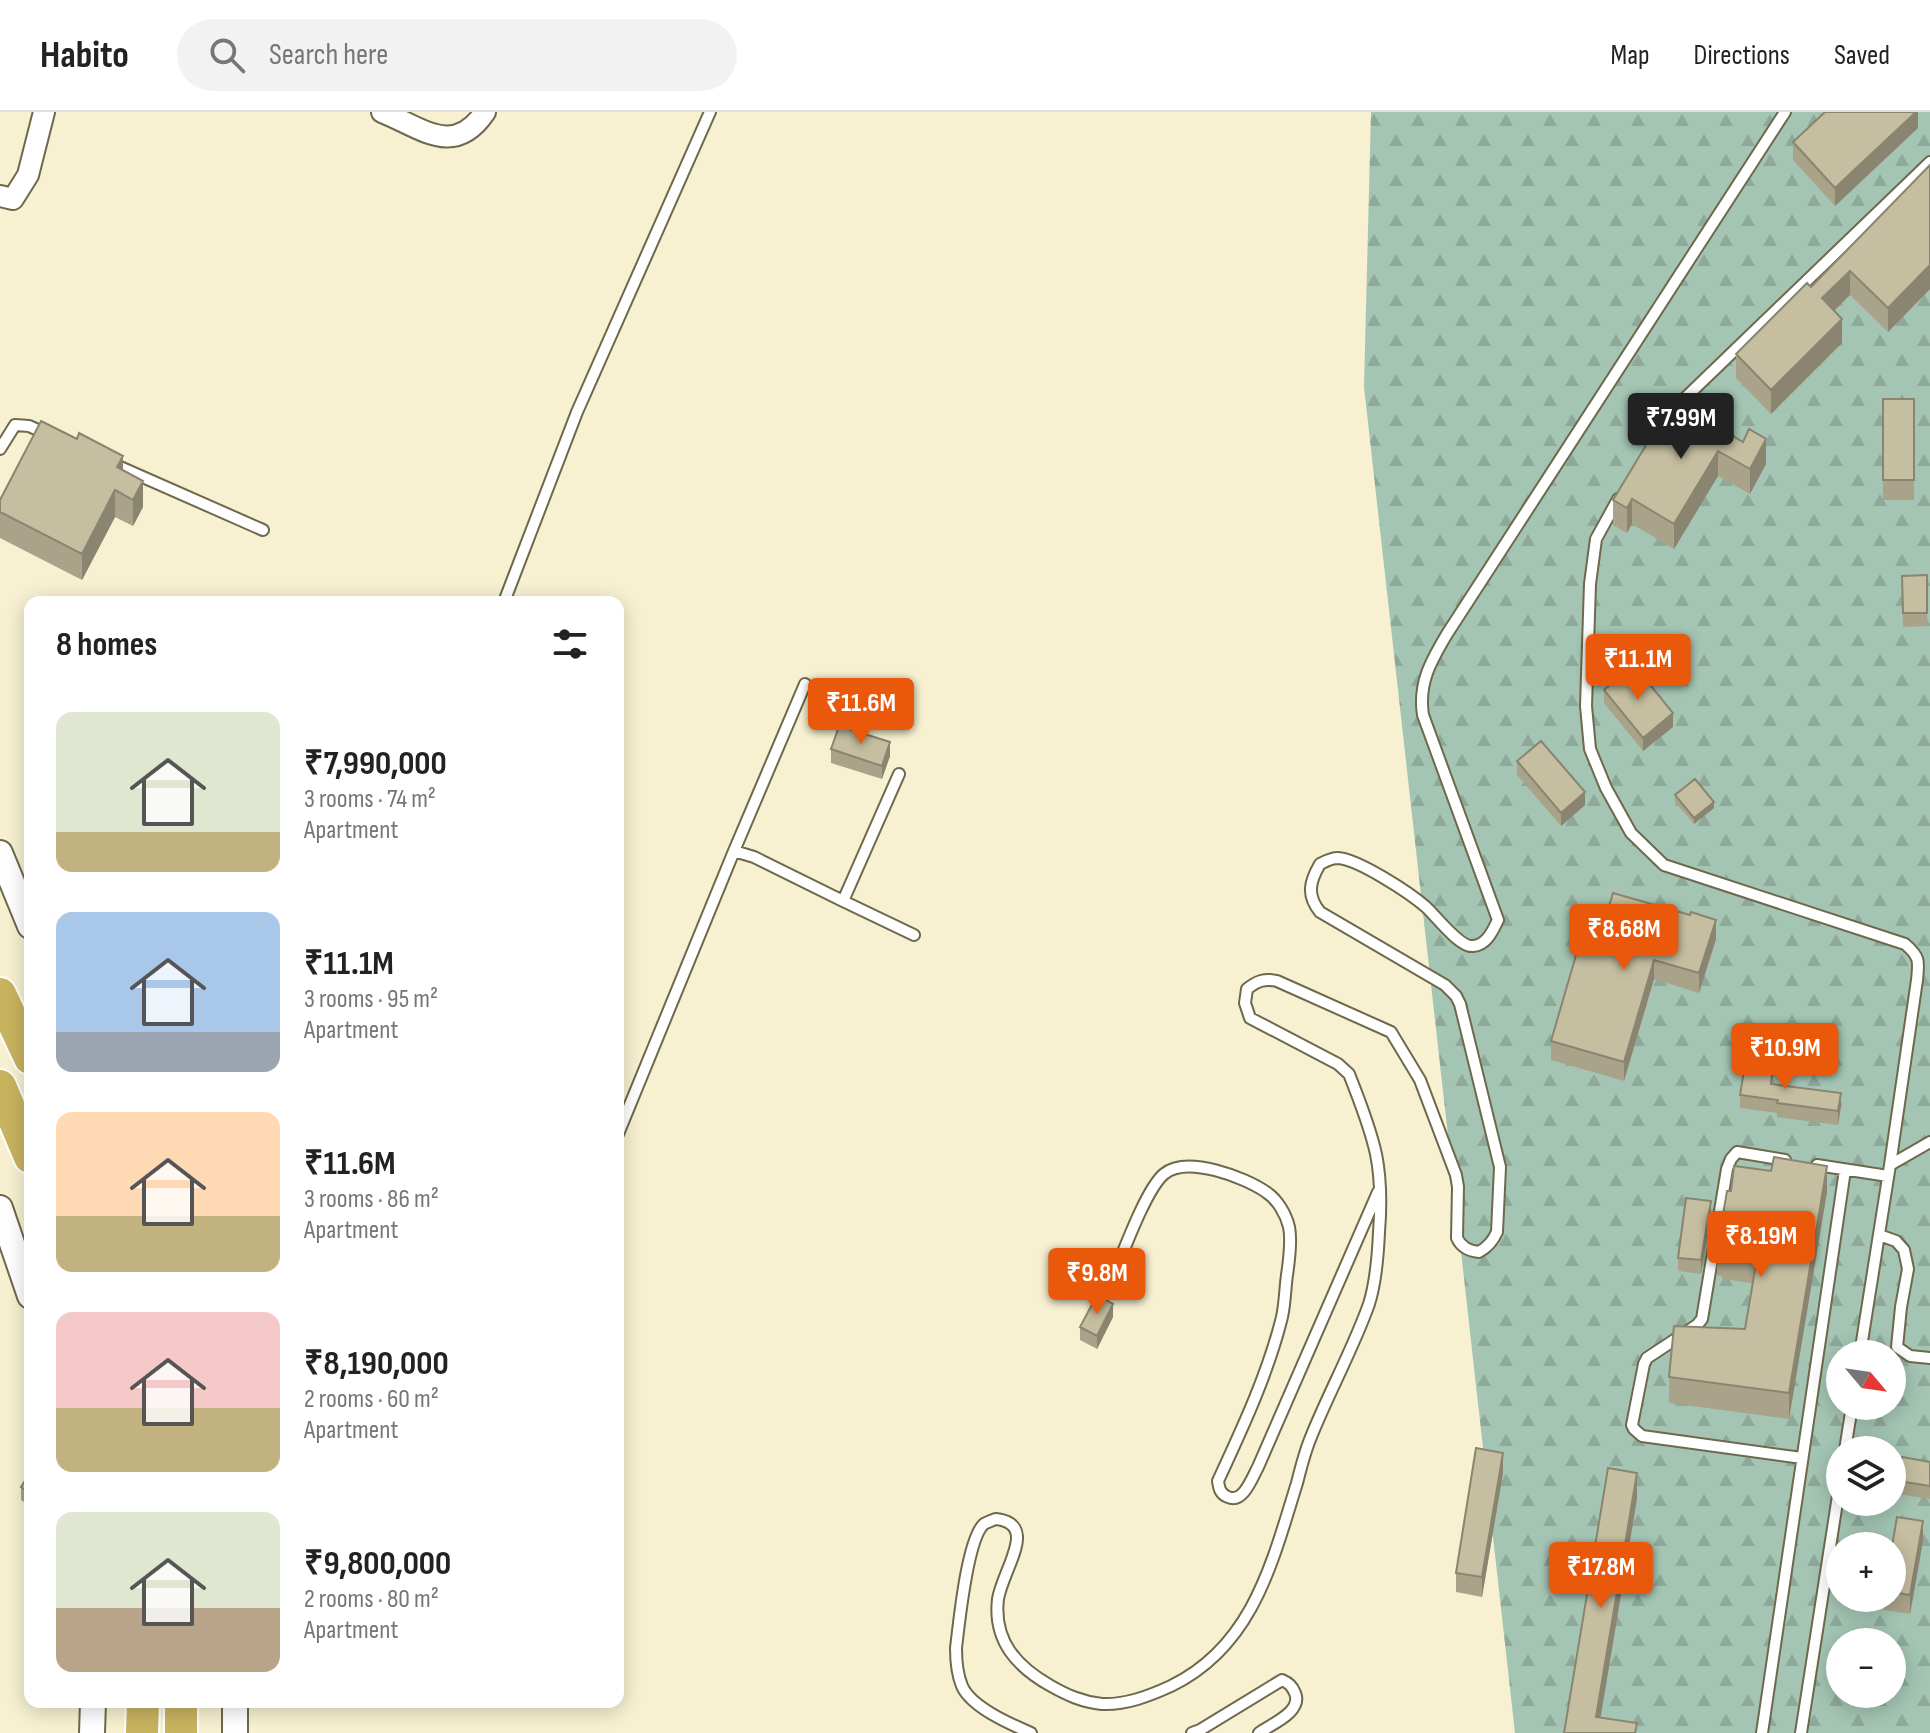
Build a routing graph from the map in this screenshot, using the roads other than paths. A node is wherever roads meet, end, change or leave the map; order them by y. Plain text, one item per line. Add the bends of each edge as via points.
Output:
1 (44, 112) edge
2 (382, 112) edge
3 (485, 112) edge
4 (710, 112) edge
5 (1785, 112) edge
6 (1930, 162) edge
7 (0, 196) edge
8 (1668, 422) edge
9 (64, 442) edge
10 (0, 449) edge
11 (107, 461) edge
12 (1622, 491) edge
13 (263, 530) dead end
14 (506, 596) edge
15 (805, 684) dead end
16 (899, 774) dead end
17 (734, 851) junction
18 (0, 853) edge
19 (843, 901) junction
20 (24, 911) edge
21 (914, 935) dead end
22 (0, 994) edge
23 (24, 1045) edge
24 (0, 1086) edge
25 (624, 1119) edge
26 (1930, 1142) edge
27 (24, 1143) edge
28 (1845, 1170) junction
29 (1889, 1170) junction
30 (1379, 1190) junction
31 (0, 1208) edge
32 (1879, 1235) junction
33 (1113, 1277) dead end
34 (24, 1278) edge
35 (1862, 1340) edge
36 (1930, 1358) edge
37 (1802, 1458) junction
38 (1835, 1516) edge
39 (93, 1708) edge
40 (143, 1708) edge
41 (181, 1708) edge
42 (235, 1708) edge
43 (92, 1733) edge
44 (142, 1733) edge
45 (181, 1733) edge
46 (235, 1733) edge
47 (1031, 1733) edge
48 (1192, 1733) edge
49 (1259, 1733) edge
50 (1762, 1733) edge
51 (1801, 1733) edge

1 - 7 street via 28,175 13,199
2 - 3 street via 440,138 466,133
4 - 14 lane via 577,412
5 - 30 lane via 1428,669 1421,694 1423,715 1498,920 1494,929 1481,943 1463,944 1423,904 1342,858 1320,864 1311,885 1313,904 1320,912 1445,985 1460,1004 1500,1167 1497,1232 1489,1245 1479,1252 1465,1248 1457,1238 1456,1175 1420,1080 1391,1032 1271,979 1247,989 1250,1018 1349,1074 1376,1153
6 - 8 lane via 1684,399
9 - 10 lane via 20,424
11 - 13 lane
12 - 29 lane via 1596,539 1590,584 1590,749 1631,833 1664,865 1905,944 1913,951 1919,961 1917,980
15 - 17 lane
16 - 19 lane
17 - 19 lane
17 - 25 lane
18 - 20 street
19 - 21 lane
22 - 23 highway
24 - 27 highway
26 - 29 lane
28 - 29 lane
28 - 37 lane
28 - 37 lane via 1737,1152 1731,1159 1702,1319 1647,1358 1632,1425 1642,1436
29 - 32 lane
30 - 33 lane via 1258,1467 1241,1496 1233,1499 1219,1490 1218,1481 1262,1379 1282,1316 1289,1228 1281,1207 1268,1193 1200,1166 1167,1171 1148,1195
30 - 47 lane via 1370,1301 1310,1440 1272,1565 1246,1618 1210,1661 1190,1677 1123,1703 1085,1701 1047,1684 1013,1657 1001,1630 998,1603 1018,1540 1016,1530 996,1519 980,1530 968,1565 956,1648 962,1685 976,1703
31 - 34 street
32 - 35 lane
32 - 36 lane via 1904,1250 1908,1269 1897,1347 1910,1356
37 - 50 lane
38 - 51 lane
39 - 43 street
40 - 44 highway
41 - 45 highway
42 - 46 street
48 - 49 lane via 1282,1680 1288,1683 1297,1700 1294,1709

